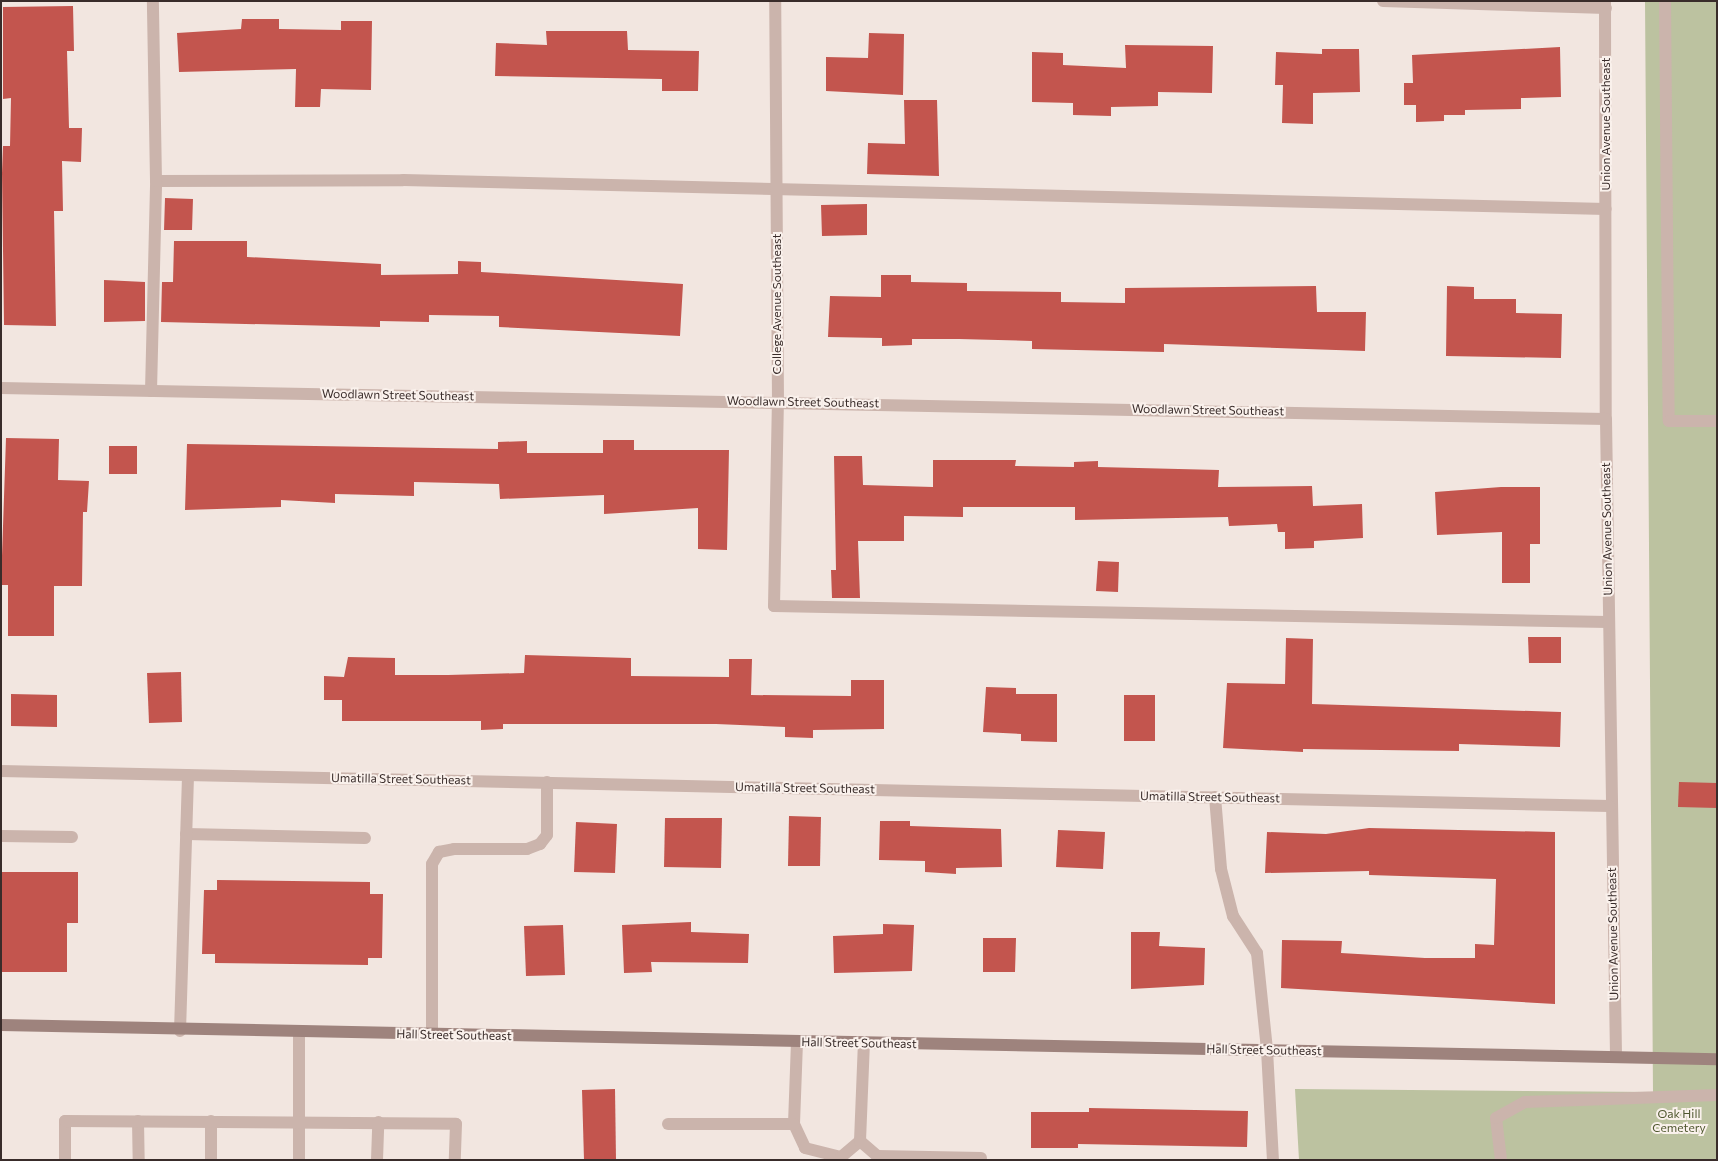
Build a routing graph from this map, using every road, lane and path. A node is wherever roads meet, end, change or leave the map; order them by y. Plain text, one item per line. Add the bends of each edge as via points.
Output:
1 (153, 1) edge
2 (775, 1) edge
3 (1383, 1) edge
4 (1665, 1) edge
5 (1606, 5) edge
6 (156, 181) junction
7 (777, 192) junction
8 (1606, 209) junction
9 (1, 388) edge
10 (151, 391) junction
11 (778, 401) junction
12 (1606, 419) junction
13 (1717, 421) edge
14 (1608, 622) junction
15 (1, 772) edge
16 (188, 775) junction
17 (547, 782) junction
18 (1215, 797) junction
19 (1610, 806) junction
20 (186, 834) junction
21 (1, 836) edge
22 (72, 837) dead end
23 (365, 838) dead end
24 (1, 1026) edge
25 (180, 1031) junction
26 (299, 1032) junction
27 (432, 1035) junction
28 (798, 1042) junction
29 (864, 1043) junction
30 (1267, 1050) junction
31 (1616, 1057) junction
32 (1717, 1059) edge
33 (1717, 1095) edge
34 (138, 1121) junction
35 (211, 1121) junction
36 (299, 1121) junction
37 (378, 1122) junction
38 (668, 1124) dead end
39 (794, 1124) junction
40 (860, 1141) junction
41 (981, 1158) dead end
42 (65, 1160) edge
43 (139, 1160) edge
44 (212, 1160) edge
45 (299, 1160) edge
46 (377, 1160) edge
47 (456, 1160) edge
48 (1273, 1160) edge
49 (1501, 1160) edge

1 - 6 street
2 - 7 street, College Avenue Southeast
3 - 5 street
4 - 13 street via 1669,421
5 - 8 street, Union Avenue Southeast
6 - 7 street via 403,180
6 - 10 street
7 - 8 street
7 - 11 street, College Avenue Southeast
8 - 12 street, Union Avenue Southeast
9 - 10 street, Woodlawn Street Southeast
10 - 11 street, Woodlawn Street Southeast
11 - 12 street, Woodlawn Street Southeast
11 - 14 street, College Avenue Southeast via 774,606
12 - 14 street, Union Avenue Southeast
14 - 19 street, Union Avenue Southeast
15 - 16 street, Umatilla Street Southeast
16 - 17 street, Umatilla Street Southeast
16 - 20 street
17 - 18 street, Umatilla Street Southeast
17 - 27 street via 547,835 540,844 527,848 454,849 439,852 432,864
18 - 19 street, Umatilla Street Southeast
18 - 30 street via 1221,869 1233,916 1257,953
19 - 31 street, Union Avenue Southeast
20 - 23 street
20 - 25 street
21 - 22 street
24 - 25 main road, Hall Street Southeast
25 - 26 main road, Hall Street Southeast
26 - 27 main road, Hall Street Southeast
26 - 36 street
27 - 28 main road, Hall Street Southeast
28 - 29 main road, Hall Street Southeast
28 - 39 street
29 - 30 main road, Hall Street Southeast
29 - 40 street
30 - 31 main road, Hall Street Southeast
30 - 48 street
31 - 32 main road, Hall Street Southeast
33 - 49 street via 1525,1102 1496,1118
34 - 35 street
34 - 42 street via 65,1121
34 - 43 street
35 - 36 street
35 - 44 street
36 - 37 street
36 - 45 street
37 - 46 street
37 - 47 street via 456,1124
38 - 39 street
39 - 40 street via 805,1148 841,1157
40 - 41 street via 877,1156

